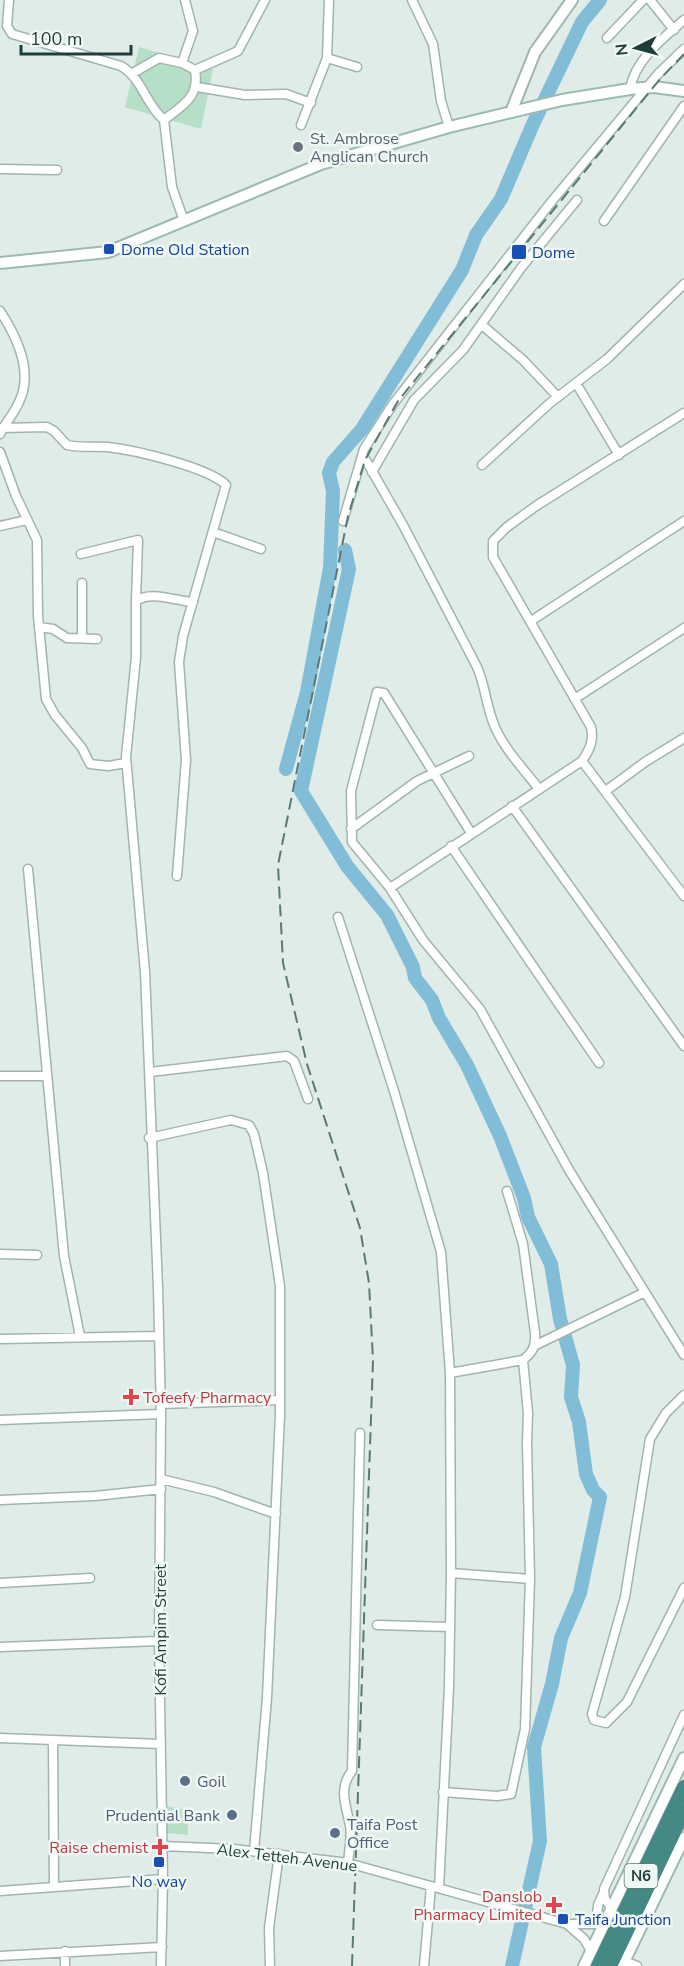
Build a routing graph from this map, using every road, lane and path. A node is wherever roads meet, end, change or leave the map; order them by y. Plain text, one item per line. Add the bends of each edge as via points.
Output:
1 (9, 0) edge
2 (185, 0) edge
3 (265, 0) edge
4 (329, 0) edge
5 (412, 0) edge
6 (572, 0) edge
7 (642, 0) edge
8 (650, 0) edge
9 (684, 20) edge
10 (674, 30) junction
11 (607, 38) dead end
12 (684, 49) edge
13 (327, 58) junction
14 (182, 63) junction
15 (357, 67) dead end
16 (195, 70) junction
17 (133, 73) junction
18 (197, 87) junction
19 (649, 87) junction
20 (630, 89) junction
21 (684, 91) edge
22 (311, 103) junction
23 (684, 106) edge
24 (511, 112) junction
25 (164, 120) junction
26 (301, 125) dead end
27 (449, 127) junction
28 (0, 169) edge
29 (57, 170) dead end
30 (577, 200) dead end
31 (184, 221) junction
32 (604, 221) dead end
33 (0, 263) edge
34 (684, 284) edge
35 (0, 311) edge
36 (482, 325) junction
37 (576, 383) junction
38 (558, 397) junction
39 (684, 413) edge
40 (1, 430) edge
41 (0, 452) edge
42 (619, 455) junction
43 (364, 457) junction
44 (482, 465) dead end
45 (372, 472) junction
46 (27, 520) junction
47 (342, 521) dead end
48 (684, 521) edge
49 (0, 526) edge
50 (213, 532) junction
51 (261, 549) dead end
52 (81, 554) dead end
53 (82, 583) dead end
54 (136, 601) junction
55 (193, 602) junction
56 (531, 621) junction
57 (39, 627) junction
58 (684, 628) edge
59 (82, 638) junction
60 (97, 639) dead end
61 (576, 698) junction
62 (684, 738) edge
63 (469, 756) dead end
64 (582, 760) junction
65 (126, 763) junction
66 (433, 772) junction
67 (538, 789) junction
68 (607, 790) junction
69 (512, 806) junction
70 (351, 829) junction
71 (471, 833) junction
72 (451, 846) junction
73 (28, 869) dead end
74 (177, 876) dead end
75 (390, 888) junction
76 (684, 896) edge
77 (338, 917) dead end
78 (684, 1046) edge
79 (599, 1063) dead end
80 (150, 1072) junction
81 (0, 1076) edge
82 (46, 1076) junction
83 (308, 1099) dead end
84 (150, 1138) junction
85 (507, 1191) dead end
86 (0, 1254) edge
87 (37, 1255) dead end
88 (644, 1293) junction
89 (80, 1336) junction
90 (158, 1336) junction
91 (0, 1339) edge
92 (536, 1345) junction
93 (684, 1355) edge
94 (523, 1360) junction
95 (450, 1373) junction
96 (684, 1395) edge
97 (280, 1400) junction
98 (161, 1409) junction
99 (0, 1420) edge
100 (360, 1433) dead end
101 (161, 1479) junction
102 (160, 1490) junction
103 (0, 1500) edge
104 (276, 1514) junction
105 (451, 1573) junction
106 (90, 1578) dead end
107 (530, 1579) junction
108 (0, 1583) edge
109 (684, 1588) edge
110 (377, 1625) dead end
111 (450, 1627) junction
112 (159, 1641) junction
113 (0, 1647) edge
114 (684, 1715) edge
115 (0, 1738) edge
116 (53, 1740) junction
117 (160, 1744) junction
118 (684, 1758) edge
119 (684, 1787) edge
120 (443, 1792) junction
121 (684, 1811) edge
122 (684, 1838) edge
123 (162, 1846) junction
124 (254, 1851) junction
125 (279, 1854) junction
126 (348, 1863) junction
127 (163, 1879) junction
128 (54, 1887) junction
129 (435, 1887) junction
130 (0, 1891) edge
131 (603, 1894) junction
132 (610, 1912) junction
133 (567, 1924) junction
134 (596, 1924) junction
135 (162, 1947) junction
136 (65, 1951) junction
137 (591, 1951) junction
138 (0, 1956) edge
139 (623, 1964) edge
140 (65, 1966) edge
141 (161, 1966) edge
142 (270, 1966) edge
143 (424, 1966) edge
144 (584, 1966) edge
145 (598, 1966) edge
146 (610, 1966) edge
147 (637, 1966) edge

1 - 17 street via 7,26 12,34
2 - 14 street via 193,31
3 - 16 street via 238,51
4 - 13 street
5 - 27 street via 433,44
6 - 24 main road via 535,52
7 - 11 street
8 - 10 street
9 - 10 street
10 - 20 street via 642,60
12 - 19 street
13 - 15 street
13 - 22 street
14 - 16 street
14 - 17 street via 159,58
16 - 18 street
17 - 25 street via 153,111
18 - 22 street via 245,95 286,94
18 - 25 street via 189,101
19 - 20 main road
19 - 21 main road
19 - 43 street via 552,201 418,370 364,449
20 - 24 main road
22 - 26 street
23 - 32 street
24 - 27 main road
25 - 31 street via 172,187
27 - 31 main road via 321,164
28 - 29 street
30 - 36 street via 521,268
31 - 33 main road via 108,252
34 - 37 street via 607,359
35 - 40 street via 25,368 20,401
36 - 38 street
36 - 45 street via 447,369 414,400
37 - 38 street
37 - 42 street
38 - 44 street
39 - 42 street
40 - 50 street via 47,427 67,445 145,454 223,482 227,489
41 - 46 street
42 - 56 street via 536,506 493,541 494,556
43 - 45 street
43 - 47 street
45 - 67 street via 477,668 499,736
46 - 49 street
46 - 57 street via 39,555
48 - 56 street
50 - 51 street
50 - 55 street
52 - 54 street, Kofi Ampim Street via 138,540
53 - 59 street
54 - 55 street via 152,596
54 - 65 street, Kofi Ampim Street via 136,657
55 - 74 street via 180,662 186,760
56 - 61 street
57 - 59 street via 53,629 67,638
57 - 65 street via 46,699 54,715 82,748 90,764
58 - 61 street
59 - 60 street
61 - 64 street via 593,738
62 - 68 street
63 - 66 street
64 - 67 street
64 - 68 street
65 - 80 street, Kofi Ampim Street
66 - 70 street
66 - 70 street via 384,693 377,692 351,791
66 - 71 street
67 - 69 street
68 - 76 street
69 - 71 street
69 - 78 street
70 - 75 street via 352,842
71 - 72 street
72 - 75 street
72 - 79 street
73 - 82 street
75 - 88 street via 423,940 480,1009 533,1109
77 - 95 street via 441,1251
80 - 83 street via 287,1056 294,1061
80 - 84 street, Kofi Ampim Street
81 - 82 street
82 - 89 street via 64,1256
84 - 90 street, Kofi Ampim Street
84 - 97 street via 231,1120 249,1125 254,1134 280,1286
85 - 92 street via 523,1244
86 - 87 street
88 - 92 street
88 - 93 street
89 - 90 street
89 - 91 street
90 - 98 street, Kofi Ampim Street
92 - 94 street
94 - 95 street
94 - 107 street via 528,1413
95 - 105 street
96 - 109 street via 666,1413 650,1439 626,1598 592,1714 594,1720 606,1723 627,1702
97 - 98 street
97 - 104 street
98 - 99 street
98 - 101 street, Kofi Ampim Street
100 - 126 street via 351,1771 344,1790 351,1827
101 - 102 street, Kofi Ampim Street
101 - 104 street
102 - 103 street
102 - 112 street, Kofi Ampim Street
104 - 124 street via 267,1698
105 - 107 street
105 - 111 street
106 - 108 street
107 - 120 street via 525,1729 514,1789 511,1794 497,1796
110 - 111 street
111 - 120 street
112 - 113 street
112 - 117 street, Kofi Ampim Street
114 - 131 street
115 - 116 street
116 - 117 street
116 - 128 street
117 - 123 street, Kofi Ampim Street
118 - 132 main road
119 - 145 highway, N6
120 - 129 street
121 - 146 highway, N6
122 - 139 main road
123 - 124 street, Alex Tetteh Avenue
123 - 127 street, Kofi Ampim Street
124 - 125 street, Alex Tetteh Avenue
125 - 126 street, Alex Tetteh Avenue
125 - 142 street via 269,1928
126 - 129 street, Alex Tetteh Avenue
127 - 128 street
127 - 135 street, Kofi Ampim Street
128 - 130 street
129 - 133 street, Alex Tetteh Avenue
129 - 143 street
131 - 132 street
131 - 134 street via 597,1905
132 - 134 street
132 - 137 main road
133 - 134 street, Alex Tetteh Avenue
133 - 137 street
135 - 136 street
135 - 141 street, Kofi Ampim Street
136 - 138 street
136 - 140 street
137 - 144 main road
139 - 147 street

